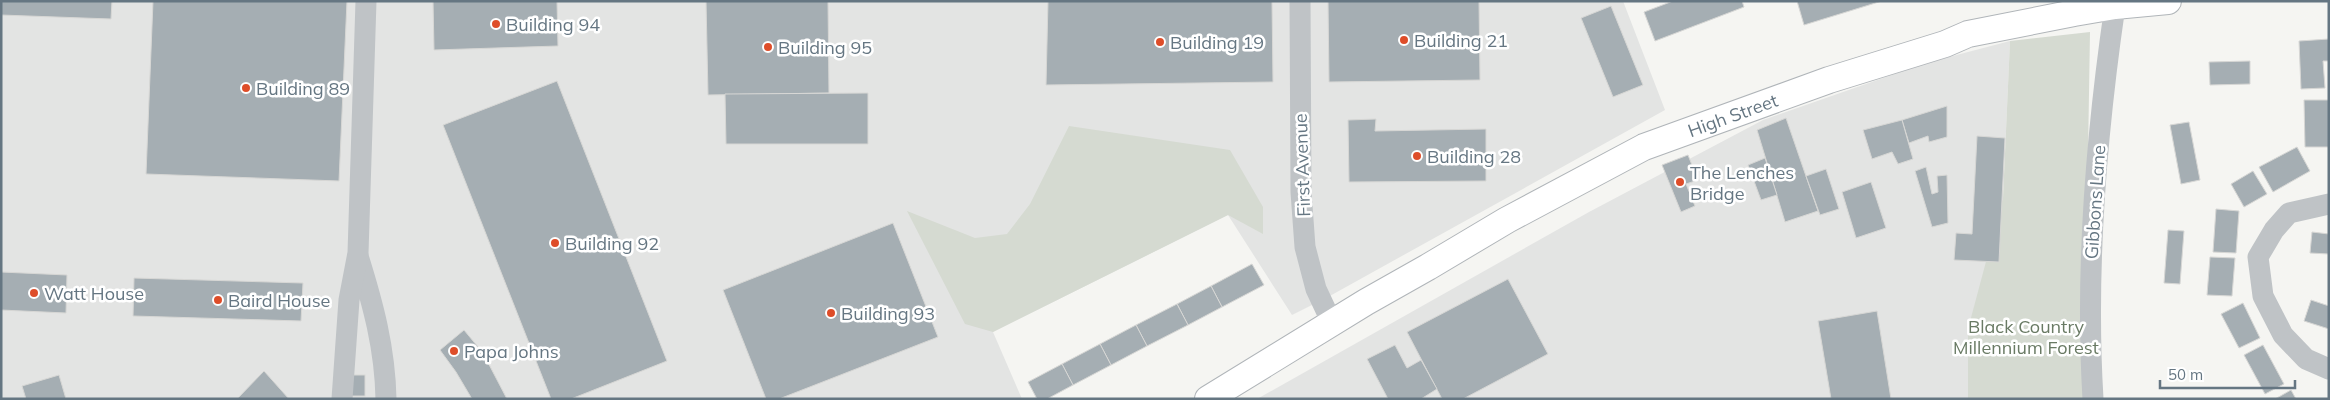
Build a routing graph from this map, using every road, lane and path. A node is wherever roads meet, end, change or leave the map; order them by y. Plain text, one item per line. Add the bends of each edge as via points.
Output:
1 (366, 1) edge
2 (1300, 1) edge
3 (2168, 1) edge
4 (2115, 6) junction
5 (2329, 204) edge
6 (358, 253) junction
7 (1332, 323) junction
8 (379, 331) junction
9 (2329, 369) edge
10 (342, 399) edge
11 (376, 399) edge
12 (386, 399) edge
13 (1208, 399) edge
14 (2093, 399) edge

1 - 6 street
2 - 7 street, First Avenue via 1301,192 1306,247 1316,289
3 - 4 main road, High Street
4 - 7 main road, High Street via 1968,34 1837,77 1644,148 1507,220
4 - 14 street, Gibbons Lane via 2091,222
5 - 9 street via 2289,213 2258,257 2263,296 2283,335 2306,359
6 - 8 street
6 - 10 street via 349,300
7 - 13 main road, High Street
8 - 11 street
8 - 12 street

